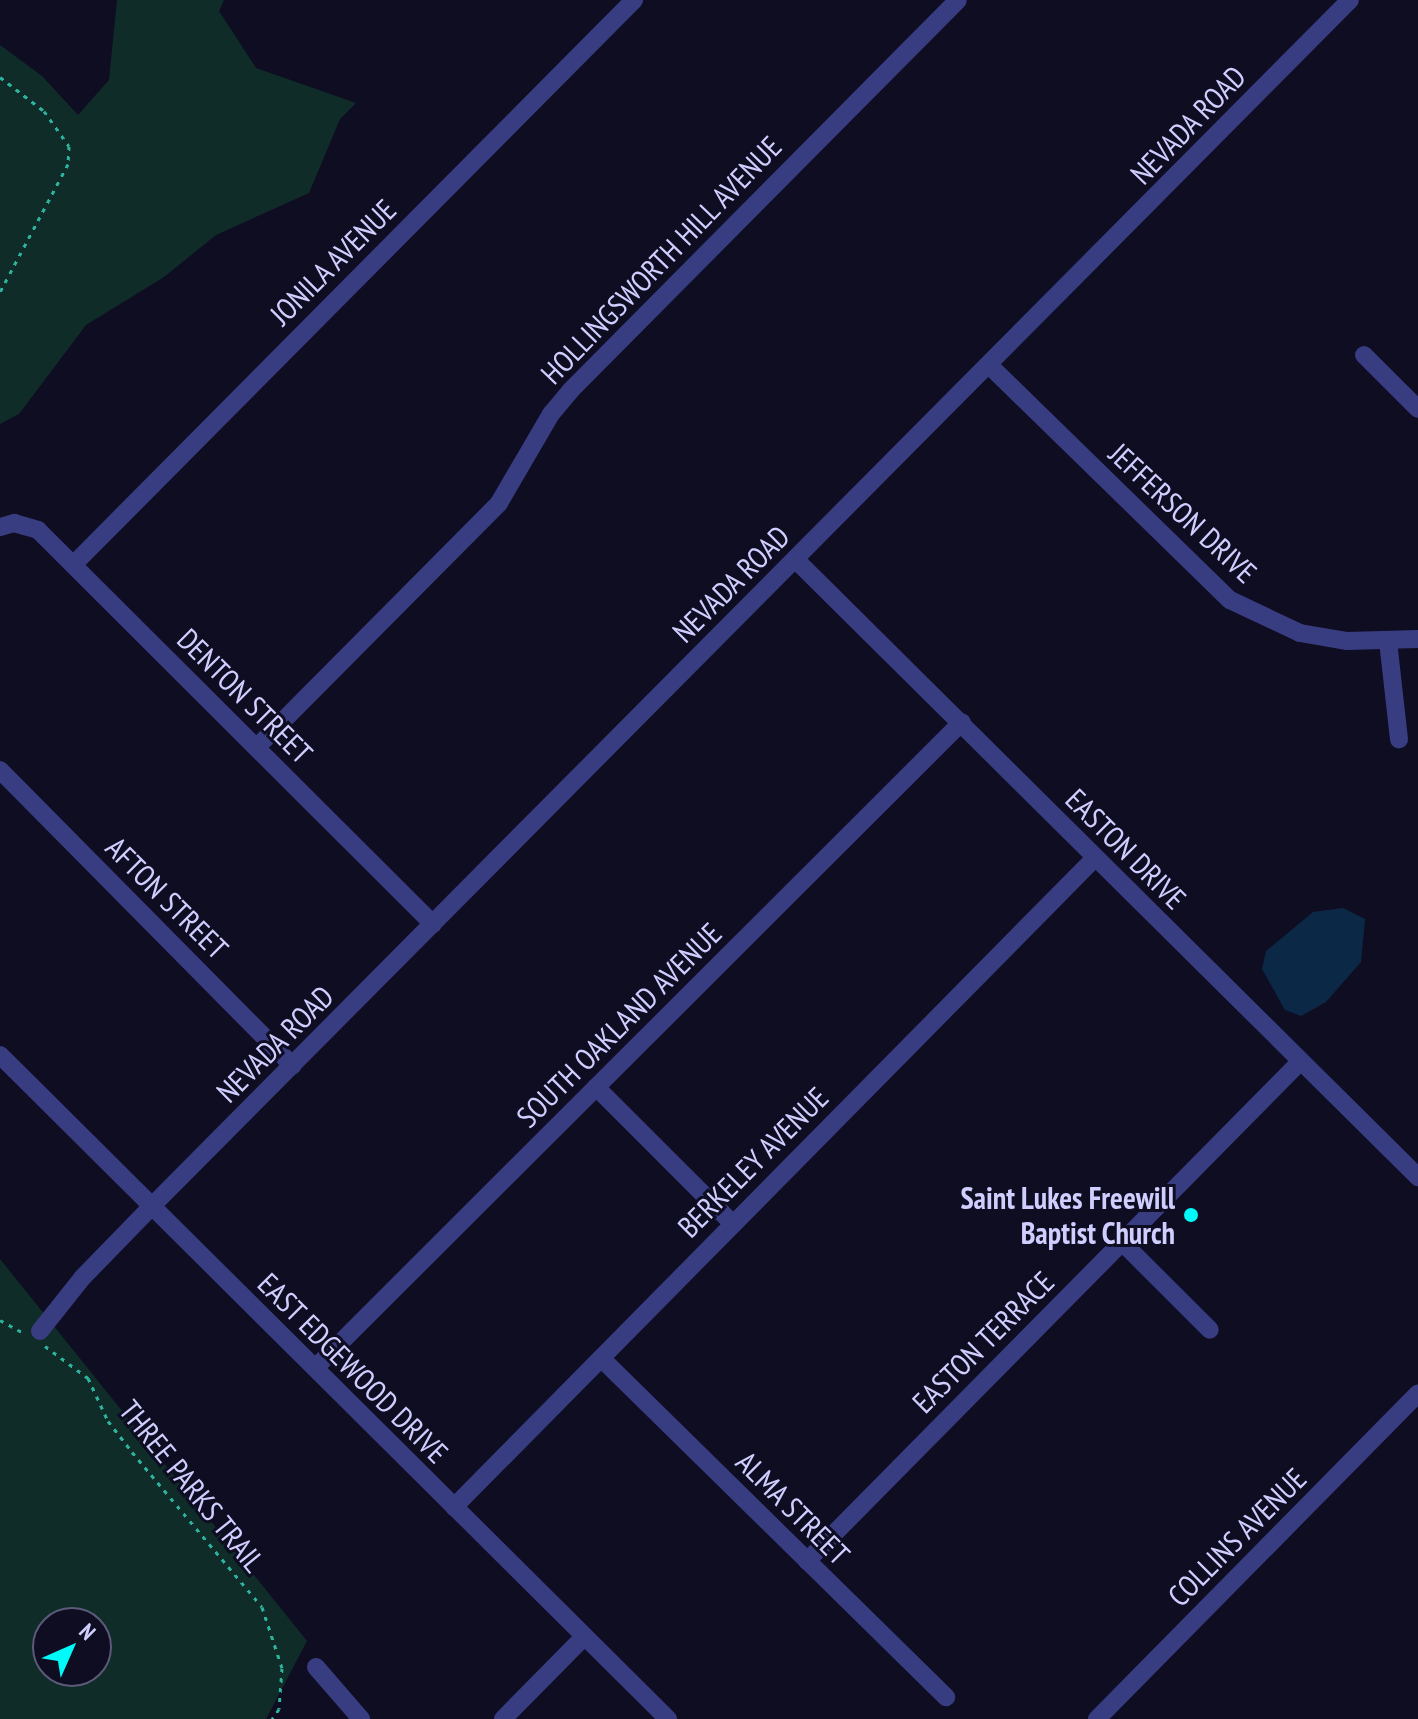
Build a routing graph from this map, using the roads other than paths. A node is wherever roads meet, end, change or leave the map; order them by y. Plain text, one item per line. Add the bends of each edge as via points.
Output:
1 (634, 0) edge
2 (958, 0) edge
3 (1350, 0) edge
4 (1364, 355) dead end
5 (990, 366) junction
6 (1418, 409) edge
7 (3, 521) edge
8 (795, 559) junction
9 (74, 564) junction
10 (1418, 639) edge
11 (1388, 641) junction
12 (962, 722) junction
13 (1399, 739) dead end
14 (257, 747) junction
15 (0, 770) edge
16 (1094, 859) junction
17 (433, 924) junction
18 (0, 1055) edge
19 (1300, 1062) junction
20 (293, 1066) junction
21 (596, 1087) junction
22 (1418, 1177) edge
23 (151, 1207) junction
24 (733, 1224) junction
25 (1122, 1242) junction
26 (1210, 1330) dead end
27 (37, 1337) road end
28 (601, 1358) junction
29 (315, 1368) junction
30 (1418, 1394) edge
31 (454, 1507) junction
32 (807, 1561) junction
33 (584, 1637) junction
34 (316, 1667) dead end
35 (946, 1697) dead end
36 (361, 1719) edge
37 (503, 1719) edge
38 (668, 1719) edge
39 (1097, 1719) edge

1 - 9 street, JONILA AVENUE
2 - 14 street, HOLLINGSWORTH HILL AVENUE via 571,390 499,503
3 - 5 street, NEVADA ROAD
4 - 6 street
5 - 8 street, NEVADA ROAD
5 - 11 street, JEFFERSON DRIVE via 1230,600 1300,633
7 - 9 street, DENTON STREET via 38,530
8 - 12 street, EASTON DRIVE
8 - 17 street, NEVADA ROAD
9 - 14 street, DENTON STREET
10 - 11 street, JEFFERSON DRIVE
11 - 13 street
12 - 16 street, EASTON DRIVE
12 - 21 street, SOUTH OAKLAND AVENUE
14 - 17 street, DENTON STREET
15 - 20 street, AFTON STREET
16 - 19 street, EASTON DRIVE
16 - 24 street, BERKELEY AVENUE
17 - 20 street, NEVADA ROAD
18 - 23 street, EAST EDGEWOOD DRIVE
19 - 22 street, EASTON DRIVE
19 - 25 street, EASTON TERRACE
20 - 23 street, NEVADA ROAD
21 - 24 street
21 - 29 street, SOUTH OAKLAND AVENUE
23 - 27 street, NEVADA ROAD via 83,1277
23 - 29 street, EAST EDGEWOOD DRIVE
24 - 28 street, BERKELEY AVENUE
25 - 26 street
25 - 32 street, EASTON TERRACE
28 - 31 street, BERKELEY AVENUE
28 - 32 street, ALMA STREET
29 - 31 street, EAST EDGEWOOD DRIVE
30 - 39 street, COLLINS AVENUE
31 - 33 street, EAST EDGEWOOD DRIVE
32 - 35 street, ALMA STREET
33 - 37 street
33 - 38 street, EAST EDGEWOOD DRIVE
34 - 36 street

